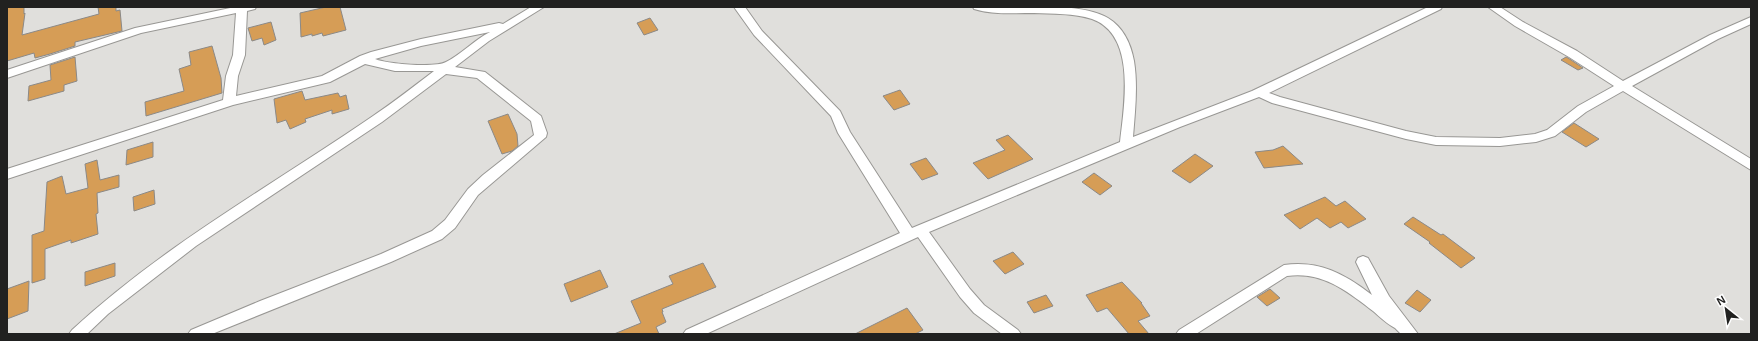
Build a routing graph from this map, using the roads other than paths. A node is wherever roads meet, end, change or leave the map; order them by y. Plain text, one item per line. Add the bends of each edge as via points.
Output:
1 (539, 7) edge
2 (739, 7) edge
3 (978, 7) edge
4 (1437, 7) edge
5 (1493, 7) edge
6 (247, 8) edge
7 (1084, 11) edge
8 (1751, 20) edge
9 (508, 24) junction
10 (364, 59) junction
11 (445, 68) junction
12 (7, 74) edge
13 (1624, 86) junction
14 (1258, 93) junction
15 (229, 102) junction
16 (1126, 144) junction
17 (1751, 165) edge
18 (7, 174) edge
19 (914, 232) junction
20 (1363, 262) dead end
21 (1398, 323) junction
22 (76, 334) edge
23 (196, 334) edge
24 (691, 334) edge
25 (1013, 334) edge
26 (1184, 334) edge
27 (1410, 334) edge

1 - 9 street
2 - 19 street via 758,33 836,114 844,132
3 - 7 street via 994,11
4 - 14 street
5 - 13 street
6 - 12 street via 139,30
6 - 15 street
7 - 16 street via 1106,21 1123,42 1130,68 1131,89
8 - 13 street
9 - 10 street via 441,38
9 - 11 street
10 - 11 street via 378,66 393,68
10 - 15 street via 327,78
11 - 22 street via 378,120 191,242
11 - 23 street via 481,75 537,119 540,137 473,192 450,224 437,235
13 - 14 street via 1582,109 1551,133 1536,138 1500,142 1436,141 1406,135
13 - 17 street
14 - 16 street
15 - 18 street
16 - 19 street
19 - 24 street
19 - 25 street via 979,309
20 - 21 street via 1371,281
21 - 26 street via 1341,281 1326,273 1295,268 1284,271
21 - 27 street

